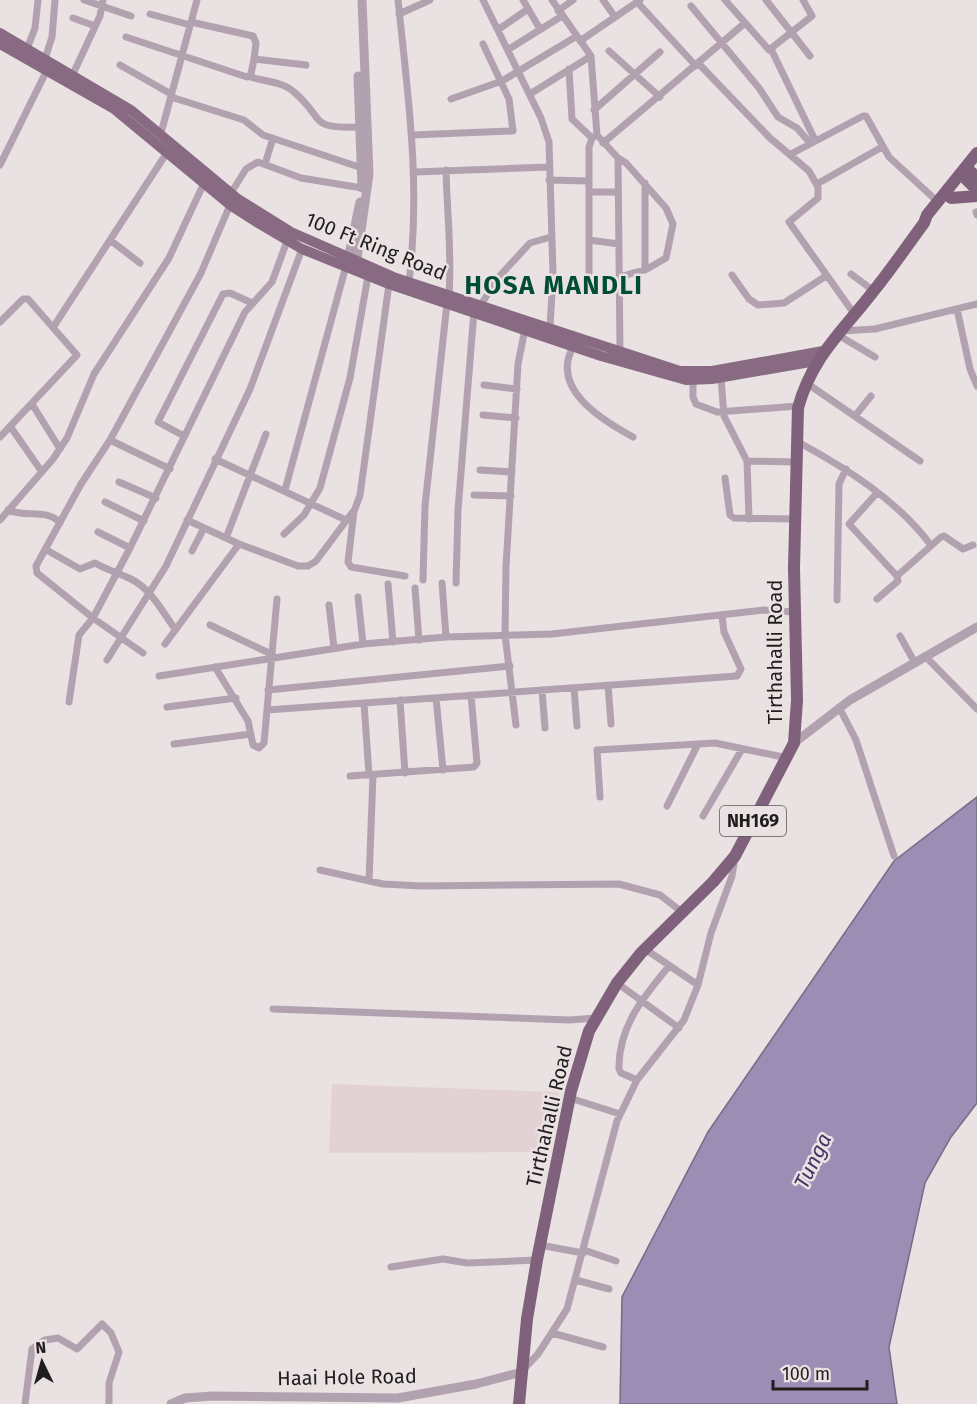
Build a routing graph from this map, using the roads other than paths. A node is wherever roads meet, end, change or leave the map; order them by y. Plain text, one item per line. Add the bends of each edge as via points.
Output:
1 (38, 0) edge
2 (55, 0) edge
3 (84, 0) edge
4 (197, 0) edge
5 (356, 0) edge
6 (362, 0) edge
7 (398, 0) edge
8 (430, 0) edge
9 (483, 0) edge
10 (523, 0) edge
11 (552, 0) edge
12 (573, 0) edge
13 (603, 0) edge
14 (725, 0) edge
15 (766, 0) edge
16 (803, 0) edge
17 (639, 1) edge
18 (103, 3) edge
19 (691, 6) dead end
20 (528, 9) junction
21 (560, 13) junction
22 (150, 14) dead end
23 (399, 14) junction
24 (131, 16) dead end
25 (615, 17) junction
26 (73, 18) dead end
27 (190, 23) junction
28 (745, 23) junction
29 (95, 26) junction
30 (540, 28) junction
31 (499, 29) junction
32 (0, 33) edge
33 (792, 33) junction
34 (126, 36) dead end
35 (579, 38) junction
36 (723, 43) junction
37 (483, 44) dead end
38 (0, 45) edge
39 (27, 49) junction
40 (509, 49) junction
41 (771, 49) junction
42 (609, 51) dead end
43 (660, 52) dead end
44 (181, 55) junction
45 (591, 56) junction
46 (810, 57) dead end
47 (254, 59) junction
48 (46, 65) junction
49 (120, 65) dead end
50 (306, 65) dead end
51 (697, 65) junction
52 (568, 69) junction
53 (519, 71) junction
54 (636, 73) junction
55 (73, 74) junction
56 (250, 77) junction
57 (502, 81) junction
58 (530, 93) junction
59 (171, 96) junction
60 (660, 97) junction
61 (451, 99) dead end
62 (594, 110) junction
63 (360, 127) junction
64 (161, 133) junction
65 (412, 135) junction
66 (595, 137) junction
67 (273, 138) junction
68 (812, 141) junction
69 (603, 143) junction
70 (882, 147) junction
71 (168, 151) junction
72 (977, 153) edge
73 (791, 154) junction
74 (618, 158) junction
75 (265, 164) junction
76 (0, 165) edge
77 (549, 167) junction
78 (362, 168) junction
79 (446, 170) junction
80 (415, 172) junction
81 (970, 173) edge
82 (549, 180) junction
83 (588, 180) junction
84 (204, 183) junction
85 (645, 183) junction
86 (817, 184) junction
87 (362, 188) junction
88 (977, 190) edge
89 (589, 192) junction
90 (618, 192) junction
91 (231, 193) junction
92 (977, 196) edge
93 (951, 198) junction
94 (938, 202) junction
95 (230, 205) junction
96 (924, 223) junction
97 (551, 237) junction
98 (110, 240) junction
99 (589, 240) junction
100 (286, 241) junction
101 (619, 244) junction
102 (302, 249) junction
103 (141, 263) dead end
104 (352, 264) junction
105 (645, 270) junction
106 (851, 273) dead end
107 (732, 275) dead end
108 (368, 276) junction
109 (826, 276) junction
110 (619, 277) junction
111 (409, 282) junction
112 (389, 284) junction
113 (589, 284) dead end
114 (874, 291) junction
115 (448, 299) junction
116 (252, 303) junction
117 (977, 304) edge
118 (477, 308) junction
119 (957, 309) junction
120 (855, 315) junction
121 (0, 322) edge
122 (54, 326) junction
123 (549, 327) junction
124 (525, 329) junction
125 (840, 333) junction
126 (573, 346) junction
127 (620, 352) junction
128 (820, 356) junction
129 (875, 357) dead end
130 (720, 378) junction
131 (693, 381) junction
132 (805, 382) junction
133 (484, 385) dead end
134 (977, 386) edge
135 (517, 389) junction
136 (871, 396) dead end
137 (32, 404) junction
138 (798, 406) junction
139 (722, 411) junction
140 (483, 415) dead end
141 (855, 416) junction
142 (516, 418) junction
143 (10, 426) junction
144 (266, 434) dead end
145 (184, 436) junction
146 (0, 437) edge
147 (633, 437) dead end
148 (110, 440) junction
149 (798, 442) junction
150 (60, 448) junction
151 (214, 459) junction
152 (920, 460) dead end
153 (747, 461) junction
154 (797, 462) junction
155 (170, 469) junction
156 (846, 469) junction
157 (480, 470) dead end
158 (42, 472) junction
159 (512, 472) junction
160 (251, 475) junction
161 (725, 478) dead end
162 (119, 482) dead end
163 (285, 490) junction
164 (877, 493) junction
165 (474, 495) dead end
166 (511, 496) junction
167 (156, 498) junction
168 (105, 502) dead end
169 (312, 503) junction
170 (8, 510) junction
171 (354, 511) junction
172 (749, 519) junction
173 (795, 519) junction
174 (0, 520) edge
175 (187, 520) junction
176 (346, 520) junction
177 (144, 521) junction
178 (60, 523) junction
179 (204, 528) junction
180 (98, 532) dead end
181 (284, 534) dead end
182 (226, 538) junction
183 (239, 544) junction
184 (930, 544) junction
185 (973, 545) dead end
186 (130, 548) junction
187 (45, 549) junction
188 (192, 552) dead end
189 (117, 575) junction
190 (405, 576) dead end
191 (897, 576) junction
192 (423, 580) dead end
193 (442, 583) dead end
194 (456, 583) dead end
195 (388, 584) dead end
196 (415, 588) dead end
197 (149, 592) junction
198 (358, 597) dead end
199 (277, 599) dead end
200 (877, 599) dead end
201 (837, 600) dead end
202 (329, 605) dead end
203 (794, 612) junction
204 (722, 616) junction
205 (93, 618) junction
206 (210, 625) dead end
207 (977, 627) edge
208 (175, 629) junction
209 (505, 635) junction
210 (900, 636) dead end
211 (446, 637) junction
212 (121, 638) junction
213 (419, 640) junction
214 (393, 642) junction
215 (165, 644) dead end
216 (363, 644) junction
217 (334, 648) junction
218 (143, 654) dead end
219 (271, 656) junction
220 (926, 657) junction
221 (107, 660) dead end
222 (915, 663) junction
223 (510, 666) junction
224 (215, 667) junction
225 (159, 676) dead end
226 (608, 685) junction
227 (574, 688) junction
228 (268, 690) junction
229 (542, 690) junction
230 (514, 692) junction
231 (471, 695) junction
232 (236, 698) junction
233 (436, 698) junction
234 (400, 700) junction
235 (69, 702) dead end
236 (364, 703) junction
237 (167, 707) dead end
238 (839, 707) junction
239 (977, 709) edge
240 (267, 710) junction
241 (611, 724) dead end
242 (516, 725) dead end
243 (577, 726) dead end
244 (545, 728) dead end
245 (251, 734) junction
246 (794, 743) junction
247 (174, 744) dead end
248 (698, 744) junction
249 (742, 748) junction
250 (788, 758) junction
251 (443, 770) junction
252 (405, 773) junction
253 (371, 775) junction
254 (350, 776) dead end
255 (600, 798) dead end
256 (668, 806) dead end
257 (703, 816) dead end
258 (735, 856) junction
259 (894, 856) dead end
260 (320, 870) dead end
261 (369, 881) junction
262 (682, 912) junction
263 (645, 949) junction
264 (669, 966) junction
265 (617, 983) junction
266 (698, 986) junction
267 (641, 1000) junction
268 (273, 1009) dead end
269 (596, 1018) junction
270 (679, 1028) junction
271 (637, 1080) junction
272 (570, 1098) junction
273 (620, 1114) junction
274 (540, 1245) junction
275 (584, 1252) junction
276 (537, 1260) junction
277 (616, 1261) dead end
278 (391, 1267) dead end
279 (576, 1280) junction
280 (609, 1289) dead end
281 (552, 1333) junction
282 (603, 1347) dead end
283 (522, 1372) junction
284 (25, 1404) edge
285 (108, 1404) edge
286 (171, 1404) edge
287 (519, 1404) edge

1 - 39 street
2 - 48 street
3 - 18 street
4 - 27 street
5 - 63 street
6 - 104 street via 369,174
7 - 23 street
8 - 23 street
9 - 31 street
10 - 20 street
11 - 21 street
12 - 21 street
13 - 25 street
14 - 28 street
15 - 33 street
16 - 33 street via 812,16
17 - 25 street
17 - 51 street
18 - 24 street
18 - 29 street
19 - 36 street
20 - 30 street
20 - 31 street
21 - 30 street
21 - 35 street
22 - 27 street
23 - 65 street
25 - 35 street
26 - 29 street
27 - 44 street
27 - 47 street via 254,36
28 - 36 street
28 - 41 street
29 - 55 street
30 - 40 street
31 - 40 street
32 - 39 main road, 100 Ft Ring Road
33 - 41 street
33 - 46 street
34 - 44 street
35 - 45 street
35 - 53 street
36 - 51 street
36 - 68 street via 778,117
37 - 57 street
38 - 48 main road, 100 Ft Ring Road
39 - 48 main road, 100 Ft Ring Road
40 - 53 street
41 - 68 street
42 - 54 street
43 - 54 street
44 - 56 street
44 - 59 street
45 - 52 street
45 - 62 street
47 - 50 street
47 - 56 street
48 - 55 main road, 100 Ft Ring Road
48 - 71 main road, 100 Ft Ring Road via 114,109
48 - 76 street
49 - 59 street
51 - 60 street
51 - 73 street
52 - 58 street
52 - 66 street via 572,119
53 - 57 street
53 - 58 street
54 - 60 street
54 - 62 street
55 - 64 main road, 100 Ft Ring Road
56 - 63 street via 288,87 324,125
57 - 61 street
57 - 65 street via 513,131
58 - 77 street via 549,142
59 - 64 street
59 - 67 street via 244,120
60 - 69 street
62 - 66 street
63 - 78 street
64 - 91 main road, 100 Ft Ring Road
65 - 80 street
66 - 69 street
66 - 83 street via 589,147
67 - 75 street
67 - 78 street
68 - 70 street via 863,116
68 - 73 street
69 - 74 street
70 - 86 street
70 - 94 street
71 - 84 main road, 100 Ft Ring Road
71 - 98 street
72 - 81 highway
73 - 86 street
74 - 85 street
74 - 90 street
75 - 87 street via 301,178
75 - 91 street via 252,164
77 - 79 street
77 - 82 street
78 - 87 street
79 - 80 street
79 - 115 street via 451,258
80 - 111 street via 416,220
81 - 88 highway
81 - 93 highway, NH169
81 - 94 highway, Tirthahalli Road / NH169
82 - 83 street
82 - 97 street
83 - 89 street
84 - 95 main road, 100 Ft Ring Road
84 - 150 street via 169,258 94,374
85 - 105 street
85 - 105 street via 666,208 673,224 666,258
86 - 109 street via 816,201 789,222
87 - 104 street
89 - 90 street
89 - 99 street
90 - 101 street
91 - 104 main road, 100 Ft Ring Road via 291,232
92 - 93 highway
93 - 96 highway, NH169
94 - 96 highway, Tirthahalli Road / NH169
95 - 100 main road, 100 Ft Ring Road
95 - 148 street via 201,273
96 - 114 highway, Tirthahalli Road / NH169
97 - 118 street via 531,243 496,280
97 - 123 street
98 - 103 street
98 - 122 street
99 - 101 street
99 - 113 street
100 - 102 main road, 100 Ft Ring Road
100 - 116 street via 272,282
101 - 110 street
102 - 104 main road, 100 Ft Ring Road
102 - 151 street via 254,379
104 - 108 main road, 100 Ft Ring Road
104 - 111 main road, 100 Ft Ring Road
104 - 163 street
105 - 110 street
106 - 114 street
107 - 109 street via 758,305 784,303
108 - 112 main road, 100 Ft Ring Road
108 - 169 street via 350,378 320,488
109 - 120 street
110 - 127 street
111 - 115 main road, 100 Ft Ring Road
112 - 115 main road, 100 Ft Ring Road
112 - 171 street via 360,495
114 - 120 highway, Tirthahalli Road / NH169
115 - 118 main road, 100 Ft Ring Road
115 - 192 street via 425,506
116 - 145 street
116 - 145 street via 230,293 223,294 158,422
117 - 119 street
118 - 123 main road, 100 Ft Ring Road
118 - 124 main road, 100 Ft Ring Road
118 - 194 street via 458,510
119 - 125 street via 875,329
119 - 134 street
120 - 125 highway, Tirthahalli Road / NH169
121 - 122 street via 26,298
122 - 137 street via 77,355
123 - 127 main road, 100 Ft Ring Road
124 - 126 main road, 100 Ft Ring Road
124 - 135 street
125 - 128 highway, Tirthahalli Road / NH169
125 - 129 street
126 - 131 main road, 100 Ft Ring Road
126 - 147 street via 567,360 568,377 578,398 599,417
127 - 128 main road, 100 Ft Ring Road via 669,368 699,372
128 - 130 main road, 100 Ft Ring Road
128 - 132 highway, Tirthahalli Road / NH169
130 - 131 main road, 100 Ft Ring Road
130 - 139 street
131 - 139 street via 696,404
132 - 138 highway, Tirthahalli Road / NH169
132 - 141 street
133 - 135 street
135 - 142 street
136 - 141 street
137 - 143 street
137 - 150 street
138 - 139 street
138 - 149 highway, Tirthahalli Road / NH169
139 - 153 street
140 - 142 street
141 - 152 street
142 - 159 street
143 - 146 street
143 - 158 street
144 - 160 street
145 - 155 street
148 - 155 street
148 - 178 street
149 - 154 highway, Tirthahalli Road / NH169
149 - 156 street
150 - 158 street
151 - 160 street
151 - 175 street
153 - 154 street
153 - 172 street
154 - 173 highway, Tirthahalli Road / NH169
155 - 167 street
156 - 164 street
156 - 201 street via 839,484
157 - 159 street
158 - 170 street
159 - 166 street
160 - 163 street
160 - 182 street
161 - 172 street via 730,515
162 - 167 street
163 - 169 street
164 - 184 street
164 - 191 street via 849,524
165 - 166 street
166 - 209 street
167 - 177 street
168 - 177 street
169 - 176 street
169 - 181 street
170 - 174 street
170 - 178 street via 49,515
171 - 176 street
171 - 190 street via 348,562 351,567
172 - 173 street
173 - 203 highway, Tirthahalli Road / NH169
175 - 179 street
175 - 197 street
176 - 183 street via 308,566 298,566
177 - 186 street
178 - 187 street
179 - 182 street
179 - 188 street
180 - 186 street
182 - 183 street
183 - 208 street
184 - 185 street via 944,536 963,549
184 - 191 street
186 - 189 street
187 - 189 street via 80,569 95,563
187 - 205 street via 36,566 37,573
189 - 197 street
189 - 205 street
191 - 200 street via 898,581
193 - 211 street
195 - 214 street
196 - 213 street
197 - 208 street
197 - 212 street
198 - 216 street
199 - 219 street
202 - 217 street
203 - 204 street via 764,610
203 - 246 highway, Tirthahalli Road / NH169
204 - 209 street via 552,634
204 - 226 street via 740,675
205 - 212 street
205 - 235 street via 77,639
206 - 219 street
207 - 220 street
208 - 215 street
209 - 211 street
209 - 223 street
210 - 222 street
211 - 213 street
212 - 218 street
212 - 221 street
213 - 214 street
214 - 216 street
216 - 217 street
217 - 219 street
219 - 224 street
219 - 228 street
220 - 222 street
220 - 239 street
222 - 238 street
223 - 228 street
223 - 230 street
224 - 225 street
224 - 232 street
226 - 227 street
226 - 241 street
227 - 229 street
227 - 243 street
228 - 240 street
229 - 230 street
229 - 244 street
230 - 231 street
230 - 242 street
231 - 233 street
231 - 251 street via 477,766
232 - 237 street
232 - 245 street
233 - 234 street
233 - 251 street
234 - 236 street
234 - 252 street
236 - 240 street
236 - 253 street
238 - 246 street
238 - 259 street via 856,740
240 - 245 street via 262,746 254,747
245 - 247 street
246 - 250 highway, Tirthahalli Road / NH169
248 - 249 street via 721,743
248 - 255 street via 597,750
248 - 256 street
249 - 250 street
249 - 257 street
250 - 258 highway, Tirthahalli Road / NH169
251 - 252 street
252 - 253 street
253 - 254 street
253 - 261 street
258 - 262 highway, Tirthahalli Road / NH169
258 - 266 street
260 - 261 street
261 - 262 street via 421,886 619,884 660,895
262 - 263 highway, Tirthahalli Road / NH169
263 - 264 street
263 - 265 highway, Tirthahalli Road / NH169
264 - 266 street
264 - 267 street
265 - 267 street
265 - 269 highway, Tirthahalli Road / NH169
266 - 270 street
267 - 270 street
267 - 271 street via 628,1021 618,1065 621,1073
268 - 269 street
269 - 272 highway, Tirthahalli Road / NH169
270 - 271 street
271 - 273 street
272 - 273 street
272 - 274 highway, Tirthahalli Road / NH169
273 - 275 street
274 - 275 street
274 - 276 highway, Tirthahalli Road / NH169
275 - 277 street
275 - 279 street
276 - 278 street via 475,1263 443,1259
276 - 283 highway, Tirthahalli Road / NH169
279 - 280 street
279 - 281 street via 562,1320
281 - 282 street
281 - 283 street
283 - 286 street, Haai Hole Road via 398,1398 212,1396 185,1398
283 - 287 highway, Tirthahalli Road / NH169
284 - 285 street via 32,1349 45,1340 58,1338 77,1349 102,1324 111,1333 119,1352

